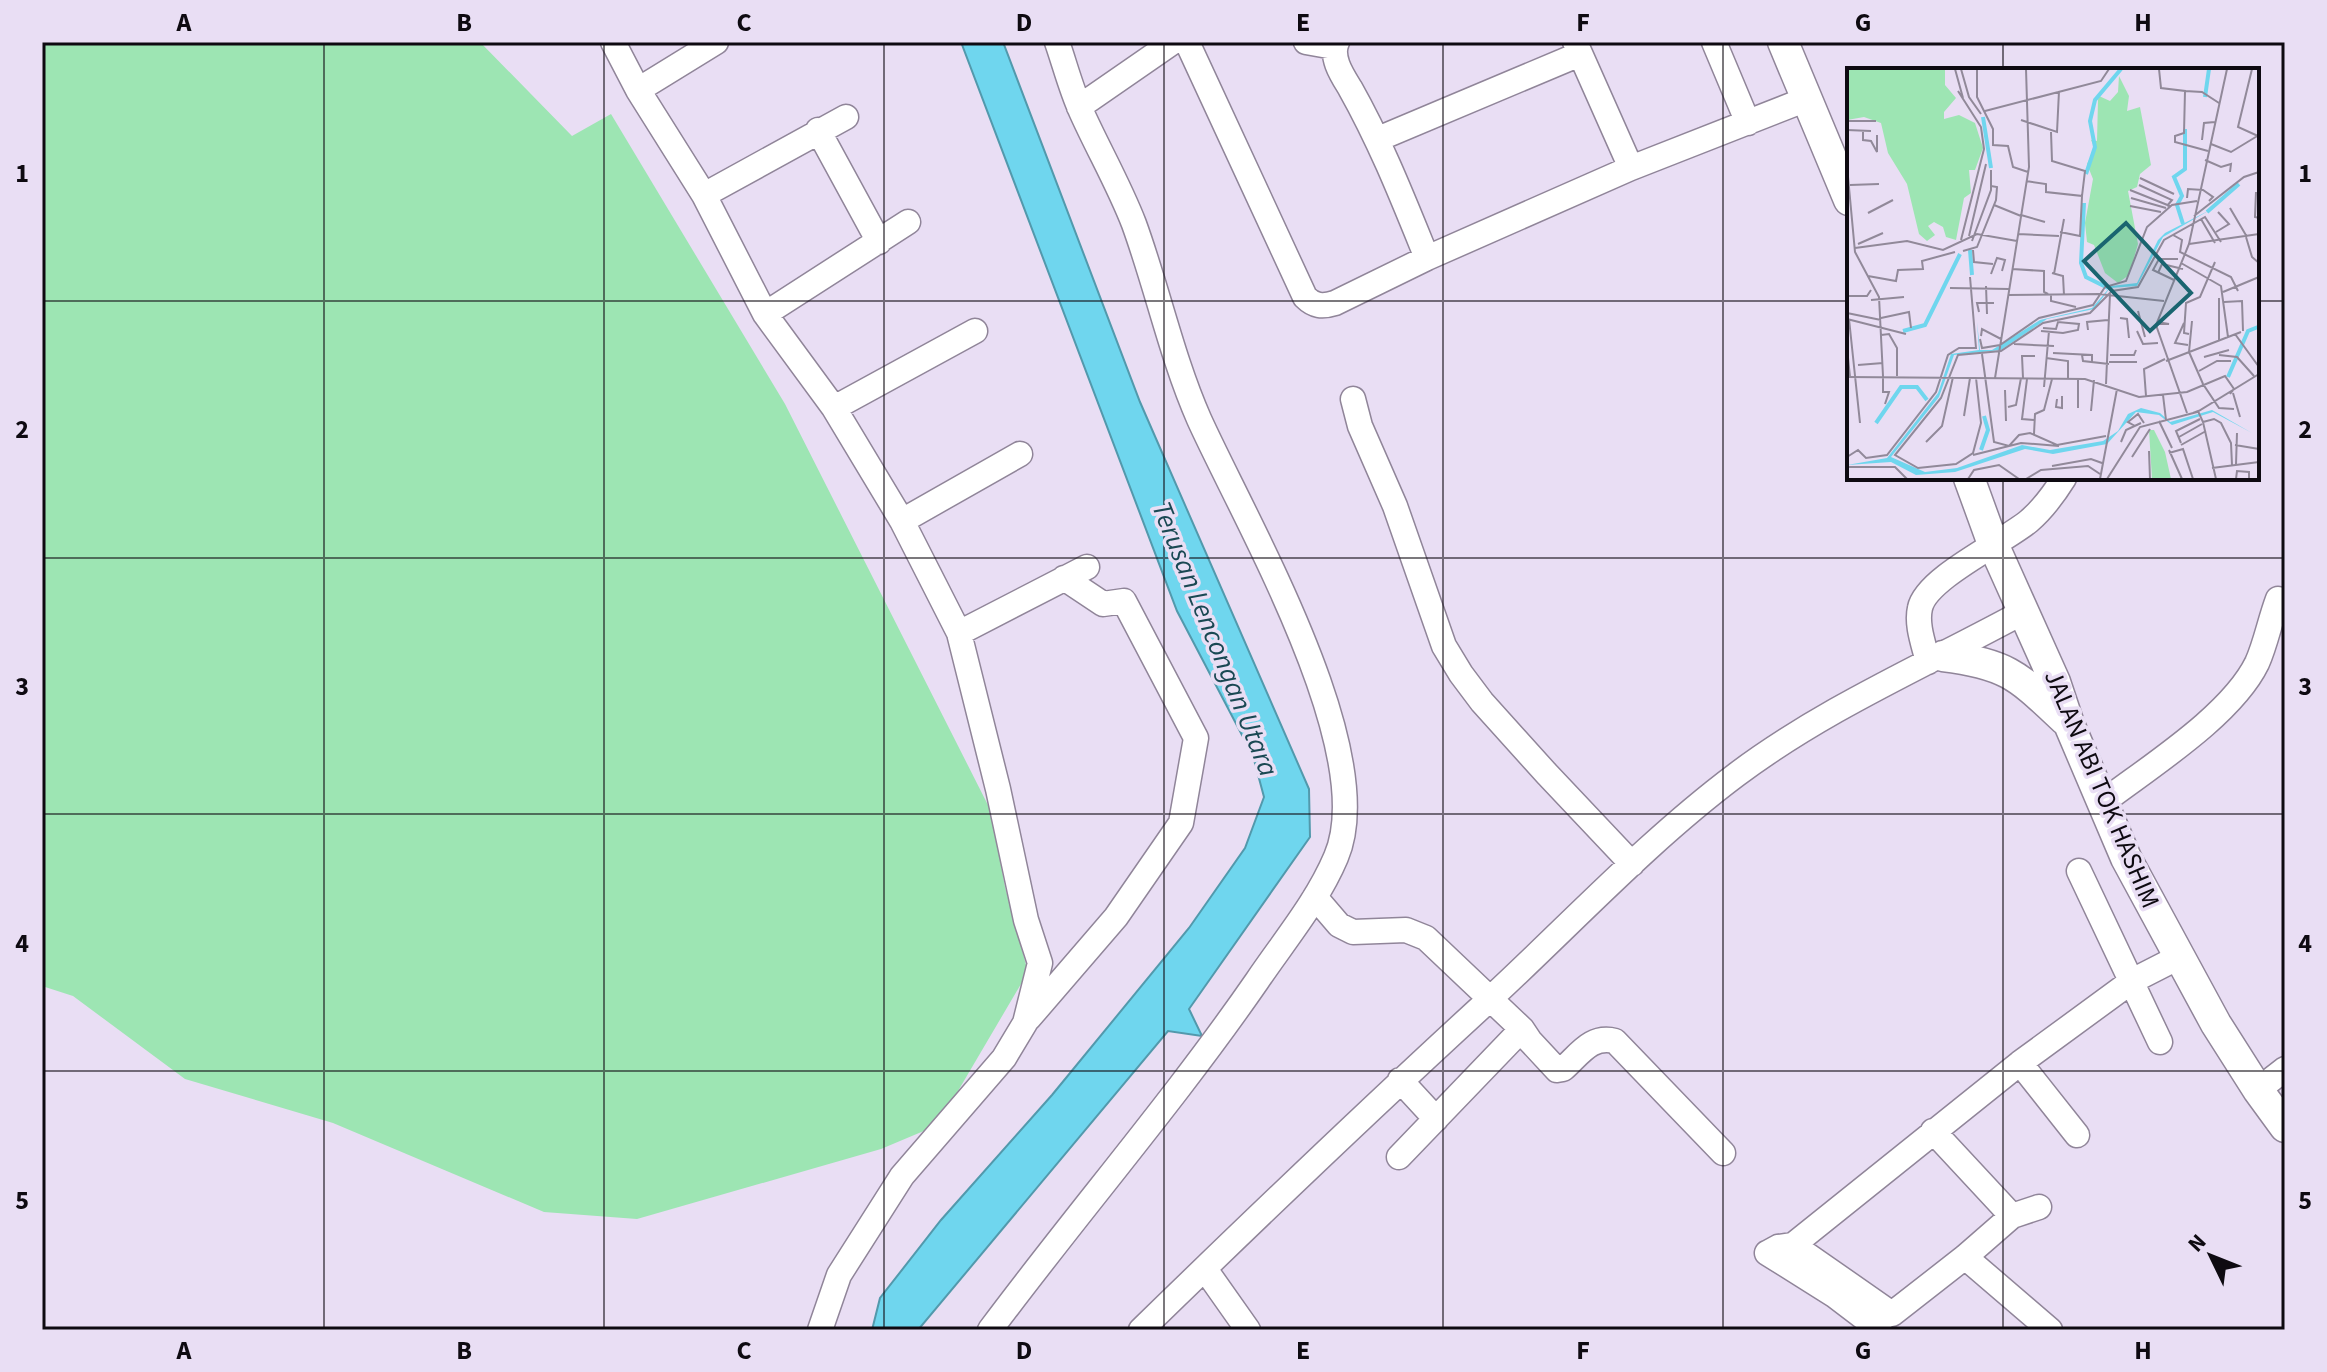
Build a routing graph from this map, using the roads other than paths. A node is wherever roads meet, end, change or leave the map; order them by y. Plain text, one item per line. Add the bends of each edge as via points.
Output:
1 (613, 42) edge
2 (716, 42) edge
3 (1057, 42) edge
4 (1173, 42) edge
5 (1187, 42) edge
6 (1306, 42) edge
7 (1714, 42) edge
8 (1783, 42) edge
9 (1336, 44) edge
10 (1577, 48) edge
11 (638, 90) junction
12 (1807, 99) junction
13 (1079, 107) junction
14 (846, 117) dead end
15 (1748, 123) junction
16 (818, 130) junction
17 (1378, 139) junction
18 (1631, 168) junction
19 (704, 195) junction
20 (1847, 195) edge
21 (908, 222) dead end
22 (879, 242) junction
23 (1427, 258) junction
24 (765, 314) junction
25 (975, 331) dead end
26 (1353, 399) dead end
27 (834, 408) junction
28 (1020, 454) dead end
29 (1970, 480) edge
30 (2063, 480) edge
31 (902, 521) junction
32 (1993, 544) junction
33 (1087, 567) dead end
34 (1064, 578) junction
35 (2278, 599) dead end
36 (2025, 611) junction
37 (959, 633) junction
38 (1936, 659) junction
39 (2069, 724) junction
40 (2102, 803) junction
41 (1632, 864) junction
42 (2079, 871) dead end
43 (1315, 897) junction
44 (2179, 957) junction
45 (2132, 981) junction
46 (1489, 999) junction
47 (1025, 1023) junction
48 (1522, 1029) junction
49 (2160, 1042) dead end
50 (2020, 1063) junction
51 (2285, 1069) edge
52 (1400, 1080) junction
53 (2258, 1090) junction
54 (1436, 1119) junction
55 (2285, 1127) edge
56 (1933, 1131) junction
57 (2077, 1135) dead end
58 (1723, 1153) dead end
59 (1399, 1157) dead end
60 (2039, 1207) dead end
61 (2012, 1216) junction
62 (1793, 1245) junction
63 (1965, 1257) junction
64 (1205, 1269) junction
65 (820, 1330) edge
66 (990, 1330) edge
67 (1141, 1330) edge
68 (1248, 1330) edge
69 (1880, 1330) edge
70 (2050, 1330) edge

1 - 11 street
2 - 11 street
3 - 13 street
4 - 13 street
5 - 23 street via 1309,301 1335,303
6 - 9 street
7 - 15 street
8 - 12 main road
9 - 17 street via 1340,71
10 - 17 street
10 - 18 street
11 - 19 street
12 - 15 street
12 - 20 main road
13 - 43 street via 1133,222 1198,415 1311,659 1334,731 1346,782 1344,821 1338,854
14 - 16 street
15 - 18 street
16 - 19 street
16 - 22 street
17 - 23 street
18 - 23 street
19 - 24 street
21 - 22 street
22 - 24 street
24 - 27 street
25 - 27 street
26 - 41 street via 1444,646 1461,674 1546,773
27 - 31 street
28 - 31 street
29 - 32 main road, JALAN ABI TOK HASHIM
30 - 32 street via 2030,520
31 - 37 street
32 - 36 main road, JALAN ABI TOK HASHIM
32 - 38 street via 1922,599 1919,622
33 - 34 street
34 - 37 street
34 - 47 street via 1103,604 1124,601 1196,738 1181,823 1116,917
35 - 40 street via 2256,664 2242,687
36 - 38 street
36 - 39 main road, JALAN ABI TOK HASHIM
37 - 47 street via 1040,963
38 - 39 main road via 1972,660 2007,671
38 - 41 street via 1806,728 1737,774
39 - 40 main road, JALAN ABI TOK HASHIM
40 - 44 main road, JALAN ABI TOK HASHIM
41 - 46 street
42 - 45 street
43 - 46 street via 1339,925 1353,932 1406,930 1426,938
43 - 66 street via 1228,1023
44 - 45 street
44 - 53 main road, JALAN ABI TOK HASHIM
45 - 49 street
45 - 50 street
46 - 48 street
46 - 52 street
47 - 65 street via 1004,1058 889,1195 839,1275
48 - 54 street
48 - 58 street via 1557,1070 1594,1041 1615,1041
50 - 56 street
50 - 57 street
51 - 53 street
52 - 54 street
52 - 64 street
53 - 55 main road, JALAN ABI TOK HASHIM
54 - 59 street
56 - 61 street
56 - 62 street
60 - 61 street
61 - 63 street
62 - 63 street via 1892,1314
62 - 69 street via 1767,1253
63 - 70 street
64 - 67 street
64 - 68 street

